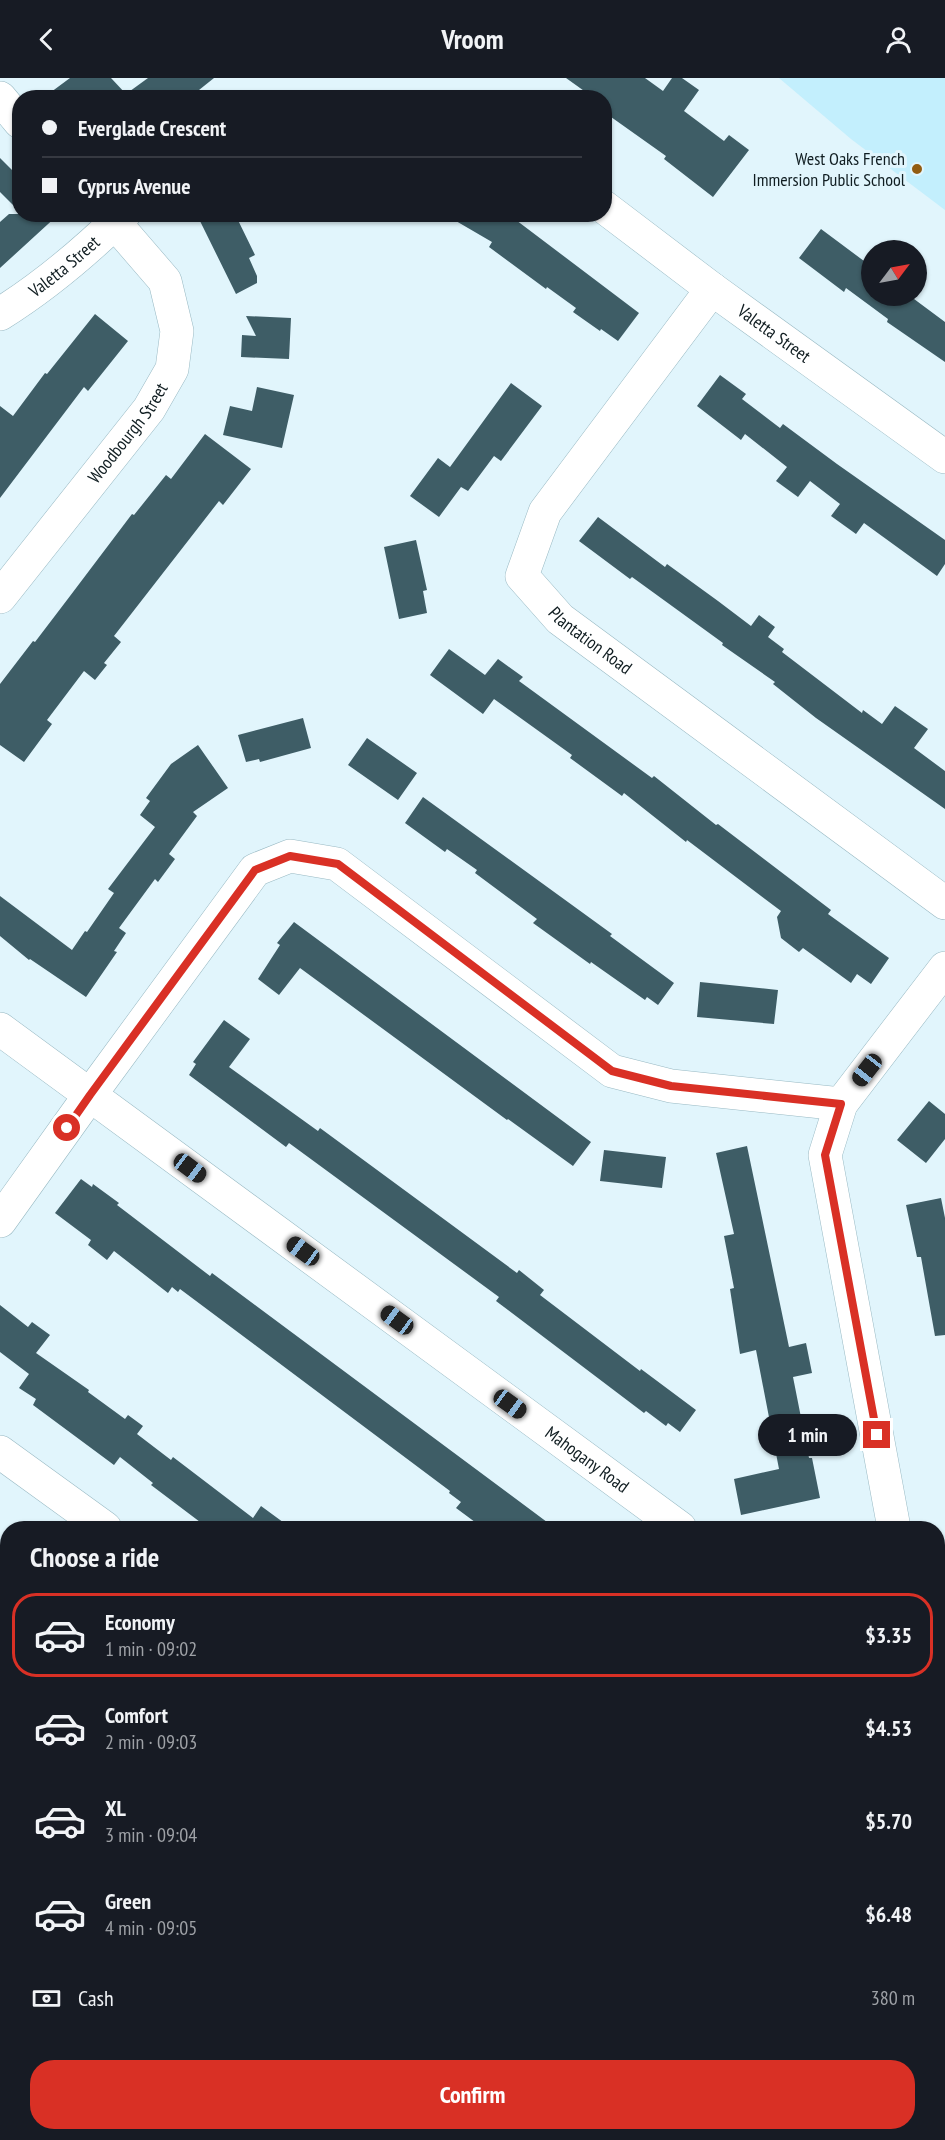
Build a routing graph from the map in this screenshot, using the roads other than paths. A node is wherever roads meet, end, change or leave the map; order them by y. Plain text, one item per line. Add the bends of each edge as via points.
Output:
1 (12, 78) edge
2 (0, 85) edge
3 (0, 98) edge
4 (12, 112) edge
5 (612, 213) edge
6 (110, 222) edge
7 (119, 222) edge
8 (712, 289) junction
9 (0, 314) edge
10 (945, 458) edge
11 (0, 597) edge
12 (945, 903) edge
13 (945, 968) edge
14 (0, 1029) edge
15 (90, 1095) junction
16 (841, 1104) junction
17 (0, 1221) edge
18 (0, 1452) edge
19 (95, 1521) edge
20 (670, 1521) edge
21 (893, 1521) edge

1 - 2 street
3 - 4 street
5 - 8 street, Valetta Street
6 - 9 street, Valetta Street via 27,297
7 - 11 street, Woodbourgh Street via 165,281 177,331 172,369 149,409
8 - 10 street, Valetta Street
8 - 12 street, Plantation Road via 545,512 522,576 560,619
13 - 16 street
14 - 15 street, Mahogany Road
15 - 16 street via 255,870 290,856 338,864 612,1071 671,1086
15 - 17 street
15 - 20 street, Mahogany Road
16 - 21 street via 825,1155
18 - 19 street

